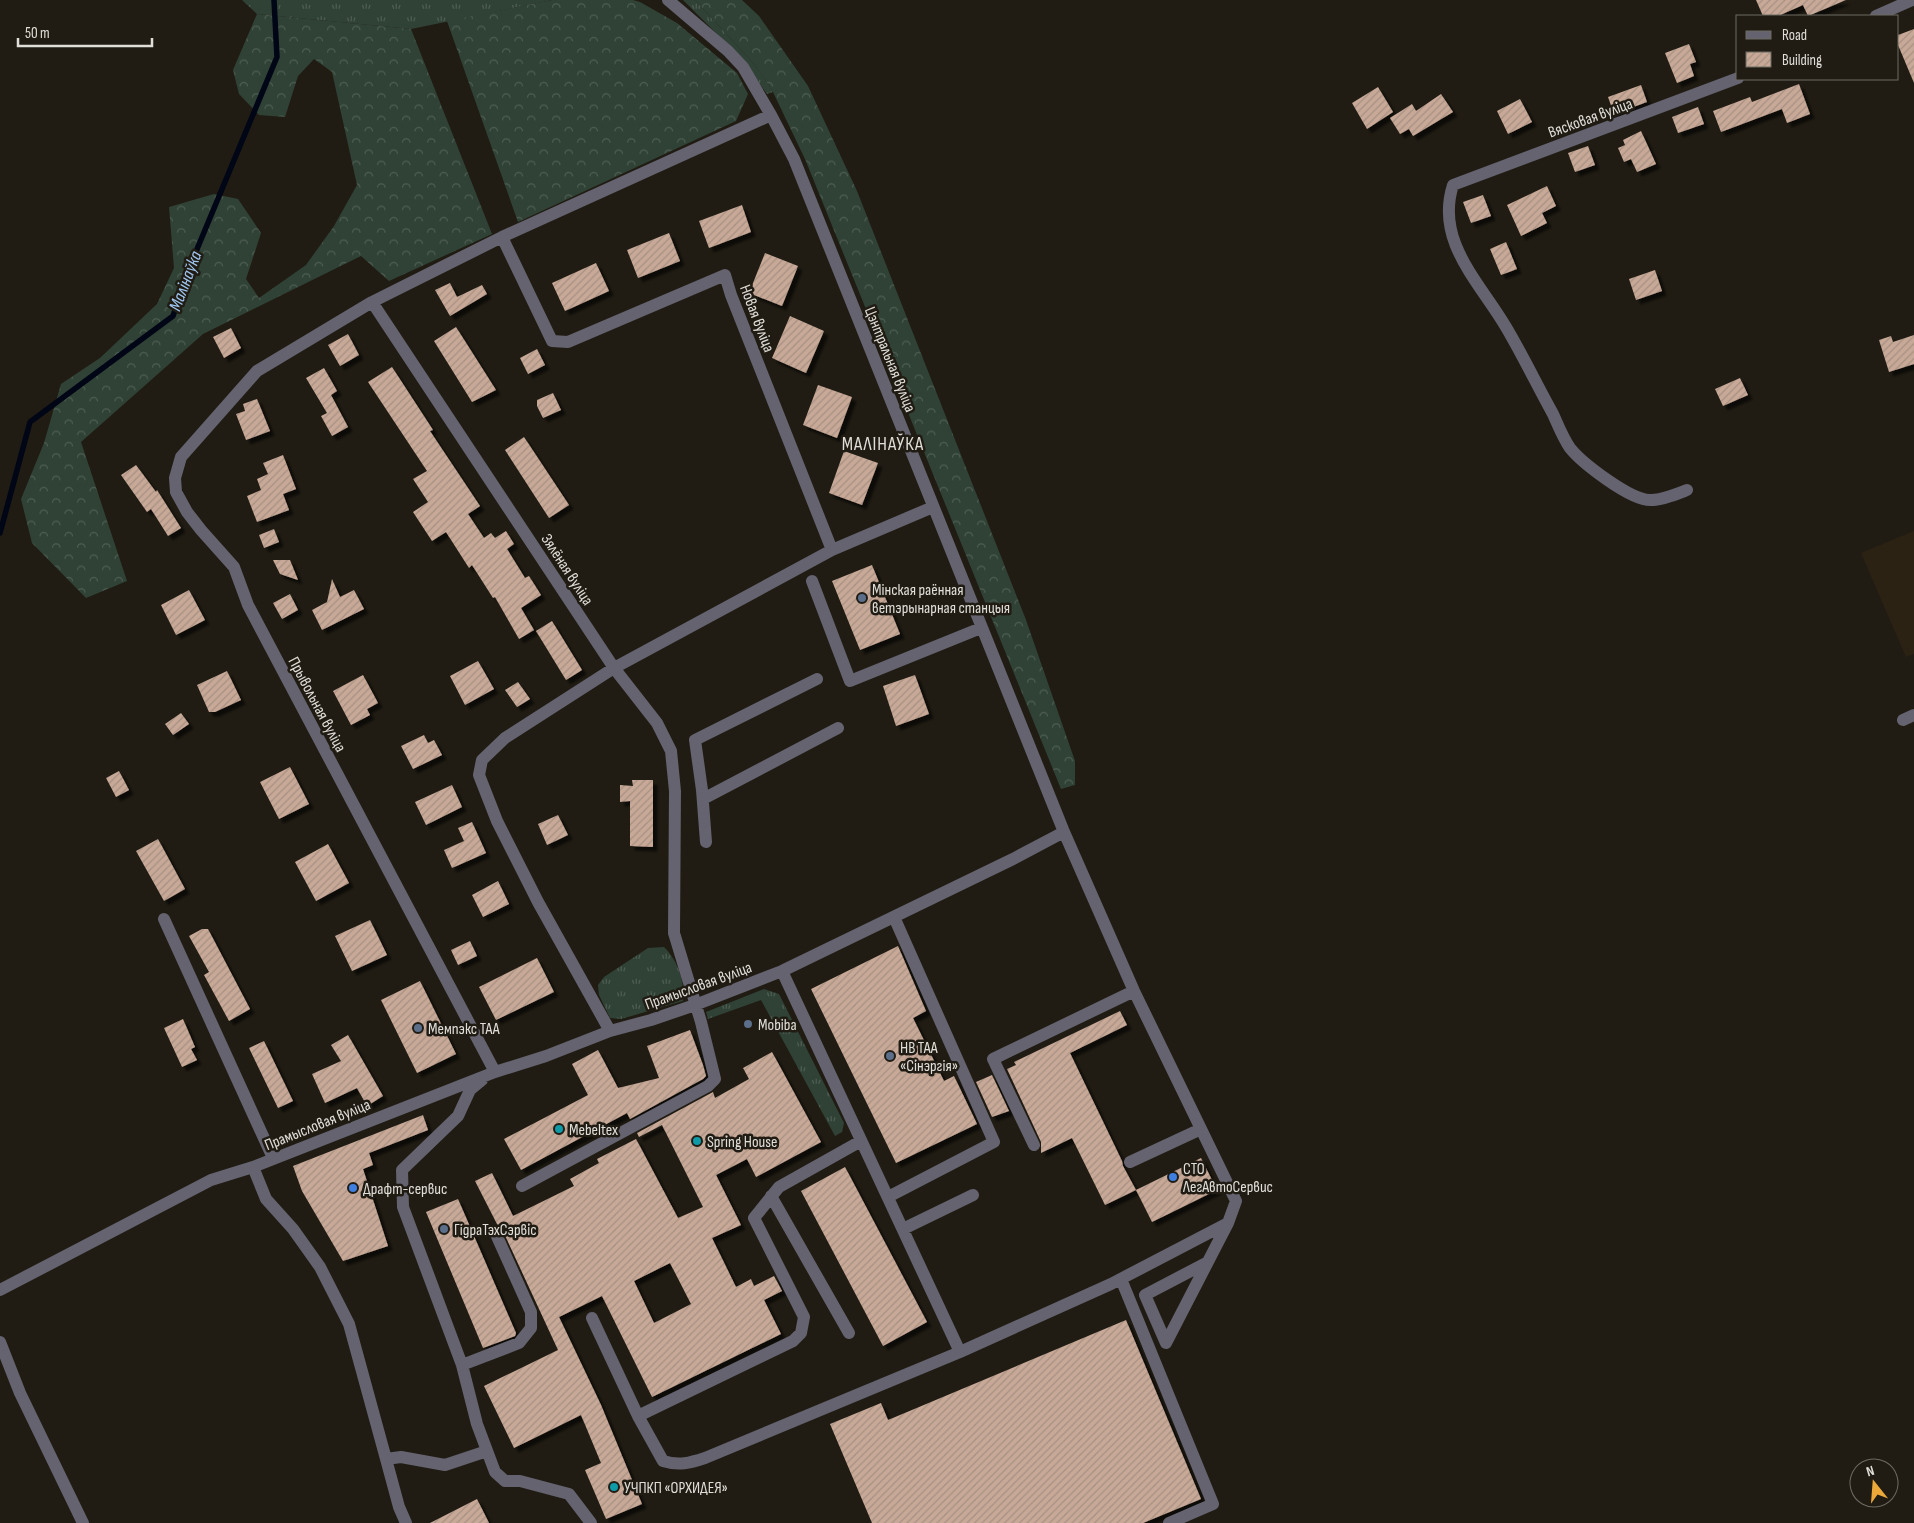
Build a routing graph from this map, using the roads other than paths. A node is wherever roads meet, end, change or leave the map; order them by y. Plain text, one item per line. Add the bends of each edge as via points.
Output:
1 (668, 0) edge
2 (1912, 0) edge
3 (1878, 15) edge
4 (1736, 79) edge
5 (771, 115) junction
6 (502, 237) junction
7 (372, 302) junction
8 (1688, 490) dead end
9 (933, 506) junction
10 (832, 550) junction
11 (812, 581) dead end
12 (981, 628) junction
13 (614, 668) junction
14 (817, 679) dead end
15 (838, 728) dead end
16 (703, 799) junction
17 (1064, 832) junction
18 (706, 842) dead end
19 (894, 917) junction
20 (164, 919) dead end
21 (782, 970) junction
22 (1134, 991) junction
23 (695, 1005) junction
24 (610, 1031) junction
25 (492, 1073) junction
26 (1201, 1129) junction
27 (861, 1141) junction
28 (1034, 1145) dead end
29 (273, 1158) junction
30 (1130, 1162) dead end
31 (253, 1167) junction
32 (522, 1186) dead end
33 (973, 1195) dead end
34 (771, 1196) junction
35 (888, 1196) junction
36 (1228, 1223) junction
37 (903, 1229) junction
38 (495, 1232) dead end
39 (1208, 1262) junction
40 (1121, 1279) junction
41 (0, 1290) edge
42 (592, 1318) dead end
43 (849, 1333) dead end
44 (0, 1342) edge
45 (960, 1352) junction
46 (462, 1365) junction
47 (638, 1416) junction
48 (487, 1451) junction
49 (386, 1459) junction
50 (83, 1523) edge
51 (406, 1523) edge
52 (591, 1523) edge
53 (1169, 1523) edge

1 - 5 street, Цэнтральная вуліца via 728,50 743,67
2 - 3 street
4 - 8 street, Вясковая вуліца via 1453,185 1448,199 1455,246 1469,273 1509,332 1571,448 1599,474 1627,493 1650,501
5 - 6 street
5 - 9 street, Цэнтральная вуліца via 794,159
6 - 7 street
6 - 10 street, Новая вуліца via 552,341 568,342 725,275
7 - 13 street, Зялёная вуліца
7 - 25 street, Прывольная вуліца via 257,371 181,457 175,478 176,492 201,530 234,567 248,605
9 - 10 street
9 - 12 street, Цэнтральная вуліца
10 - 13 street
11 - 12 street via 850,681
12 - 17 street, Цэнтральная вуліца
13 - 23 street, Зялёная вуліца via 657,723 671,751 675,791 674,933
13 - 24 street via 505,738 482,760 479,775 497,821 538,902
14 - 16 street via 695,740
15 - 16 street
16 - 18 street
17 - 19 street, Прамысловая вуліца
17 - 22 street
19 - 21 street, Прамысловая вуліца
19 - 35 street via 994,1142
20 - 29 street
21 - 23 street, Прамысловая вуліца
21 - 27 street
22 - 26 street
22 - 28 street via 993,1059
23 - 24 street, Прамысловая вуліца
23 - 32 street, Зялёная вуліца via 715,1079 708,1086
24 - 25 street, Прамысловая вуліца
25 - 29 street, Прамысловая вуліца
25 - 46 street via 470,1090 458,1116 402,1170 403,1207
26 - 30 street
26 - 36 street via 1236,1201
27 - 34 street via 779,1187
27 - 35 street
29 - 31 street, Прамысловая вуліца
31 - 41 street, Прамысловая вуліца via 211,1180
31 - 49 street via 266,1199 320,1267 349,1324
33 - 37 street
34 - 43 street
34 - 47 street via 754,1218 804,1317 802,1332 793,1342
35 - 37 street
36 - 39 street
36 - 40 street
37 - 45 street
38 - 46 street via 531,1312 531,1328 519,1343
39 - 39 street via 1200,1278 1166,1343 1145,1295
40 - 45 street
40 - 53 street via 1213,1504
42 - 47 street
44 - 50 street via 20,1394
45 - 47 street via 686,1464 663,1461
46 - 48 street
48 - 49 street via 445,1465 402,1457
48 - 52 street via 494,1472 505,1481 520,1481 569,1494
49 - 51 street

